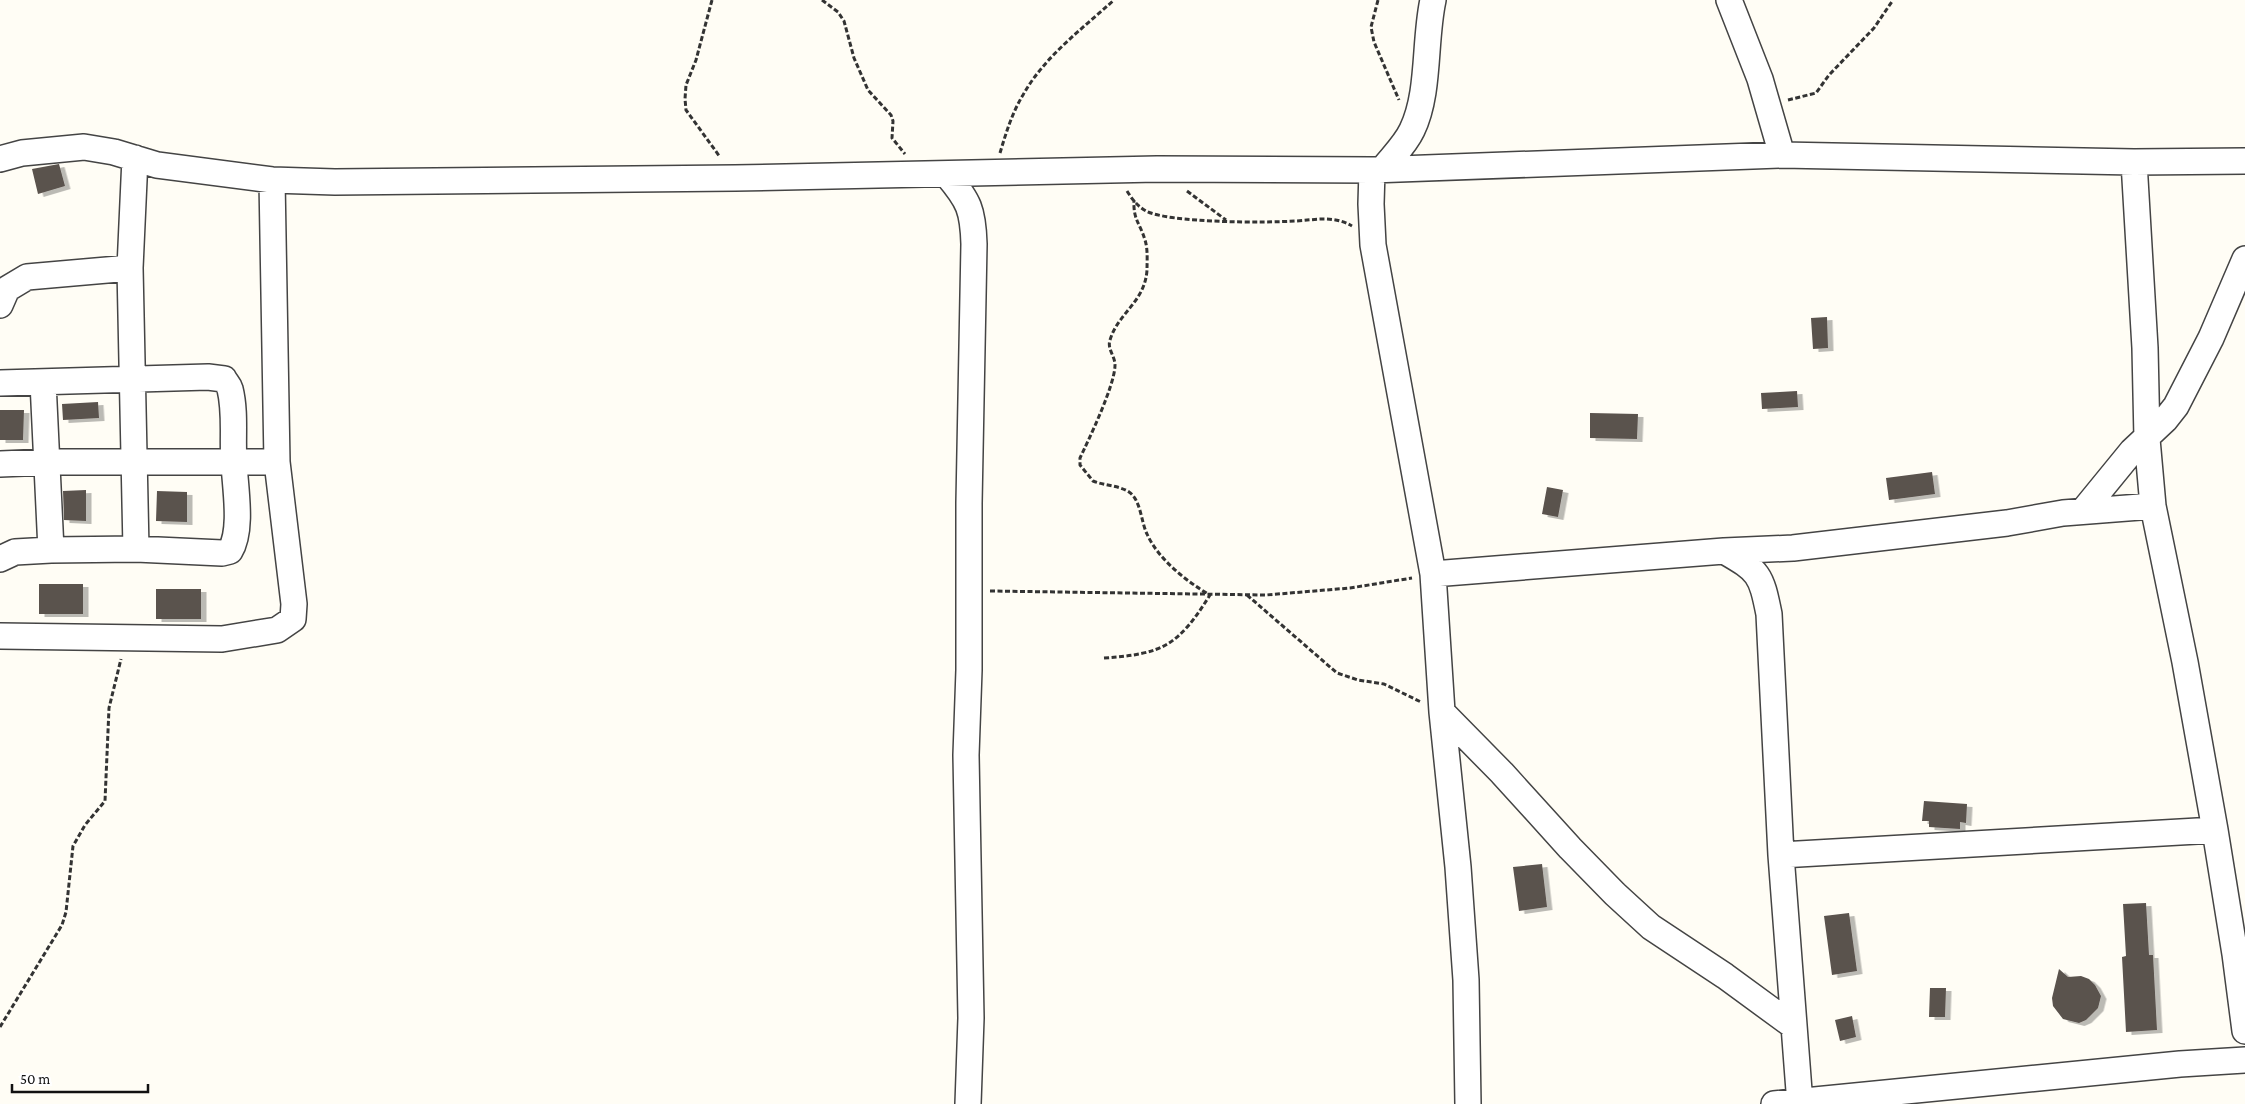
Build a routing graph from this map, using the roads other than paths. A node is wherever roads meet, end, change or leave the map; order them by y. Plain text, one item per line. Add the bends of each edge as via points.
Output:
1 (1433, 0) edge
2 (1730, 0) edge
3 (1782, 155) junction
4 (135, 158) junction
5 (0, 159) edge
6 (2245, 161) edge
7 (2134, 162) junction
8 (1377, 170) junction
9 (994, 174) junction
10 (937, 175) junction
11 (272, 180) junction
12 (973, 217) junction
13 (2245, 259) edge
14 (130, 268) junction
15 (0, 305) edge
16 (2, 379) edge
17 (132, 379) junction
18 (43, 382) junction
19 (2147, 439) junction
20 (48, 462) junction
21 (277, 462) junction
22 (134, 463) junction
23 (234, 463) junction
24 (0, 464) edge
25 (2153, 506) junction
26 (2083, 511) junction
27 (1794, 548) junction
28 (136, 549) junction
29 (51, 550) junction
30 (1724, 551) junction
31 (2, 556) edge
32 (1433, 574) junction
33 (1762, 582) junction
34 (0, 636) edge
35 (1442, 712) junction
36 (2214, 830) junction
37 (1781, 855) junction
38 (1792, 1025) junction
39 (2245, 1031) edge
40 (2245, 1060) edge
41 (1800, 1102) edge
42 (968, 1104) edge
43 (1468, 1104) edge
44 (1774, 1104) edge

1 - 8 street via 1422,98 1412,130
2 - 3 street
3 - 7 street
3 - 8 street
4 - 5 street via 84,147 62,147
4 - 11 street via 157,165
4 - 14 street
6 - 7 street
7 - 19 street
8 - 9 street
8 - 32 street via 1371,204 1372,245
9 - 10 street
9 - 12 street
10 - 11 street via 489,182
10 - 12 street via 964,195
11 - 21 street
12 - 42 street via 966,755 971,1018
13 - 19 street via 2211,338 2176,406
14 - 15 street via 27,277 7,289
14 - 17 street
16 - 18 street
17 - 18 street
17 - 22 street
17 - 23 street via 224,379 230,387 233,408
18 - 20 street
19 - 25 street
19 - 26 street via 2132,451
20 - 22 street
20 - 24 street
20 - 29 street
21 - 23 street
21 - 34 street via 294,604 293,619 272,632 222,639
22 - 23 street
22 - 28 street
23 - 28 street via 236,528 234,546 230,551
25 - 26 street
25 - 36 street via 2185,662
26 - 27 street
27 - 30 street
27 - 33 street
28 - 29 street
29 - 31 street
30 - 32 street
30 - 33 street via 1747,564
32 - 35 street
33 - 37 street via 1769,614
35 - 38 street via 1570,848 1651,927
35 - 43 street via 1466,980
36 - 37 street
36 - 39 street
37 - 38 street
38 - 41 street
40 - 41 street
41 - 44 street

